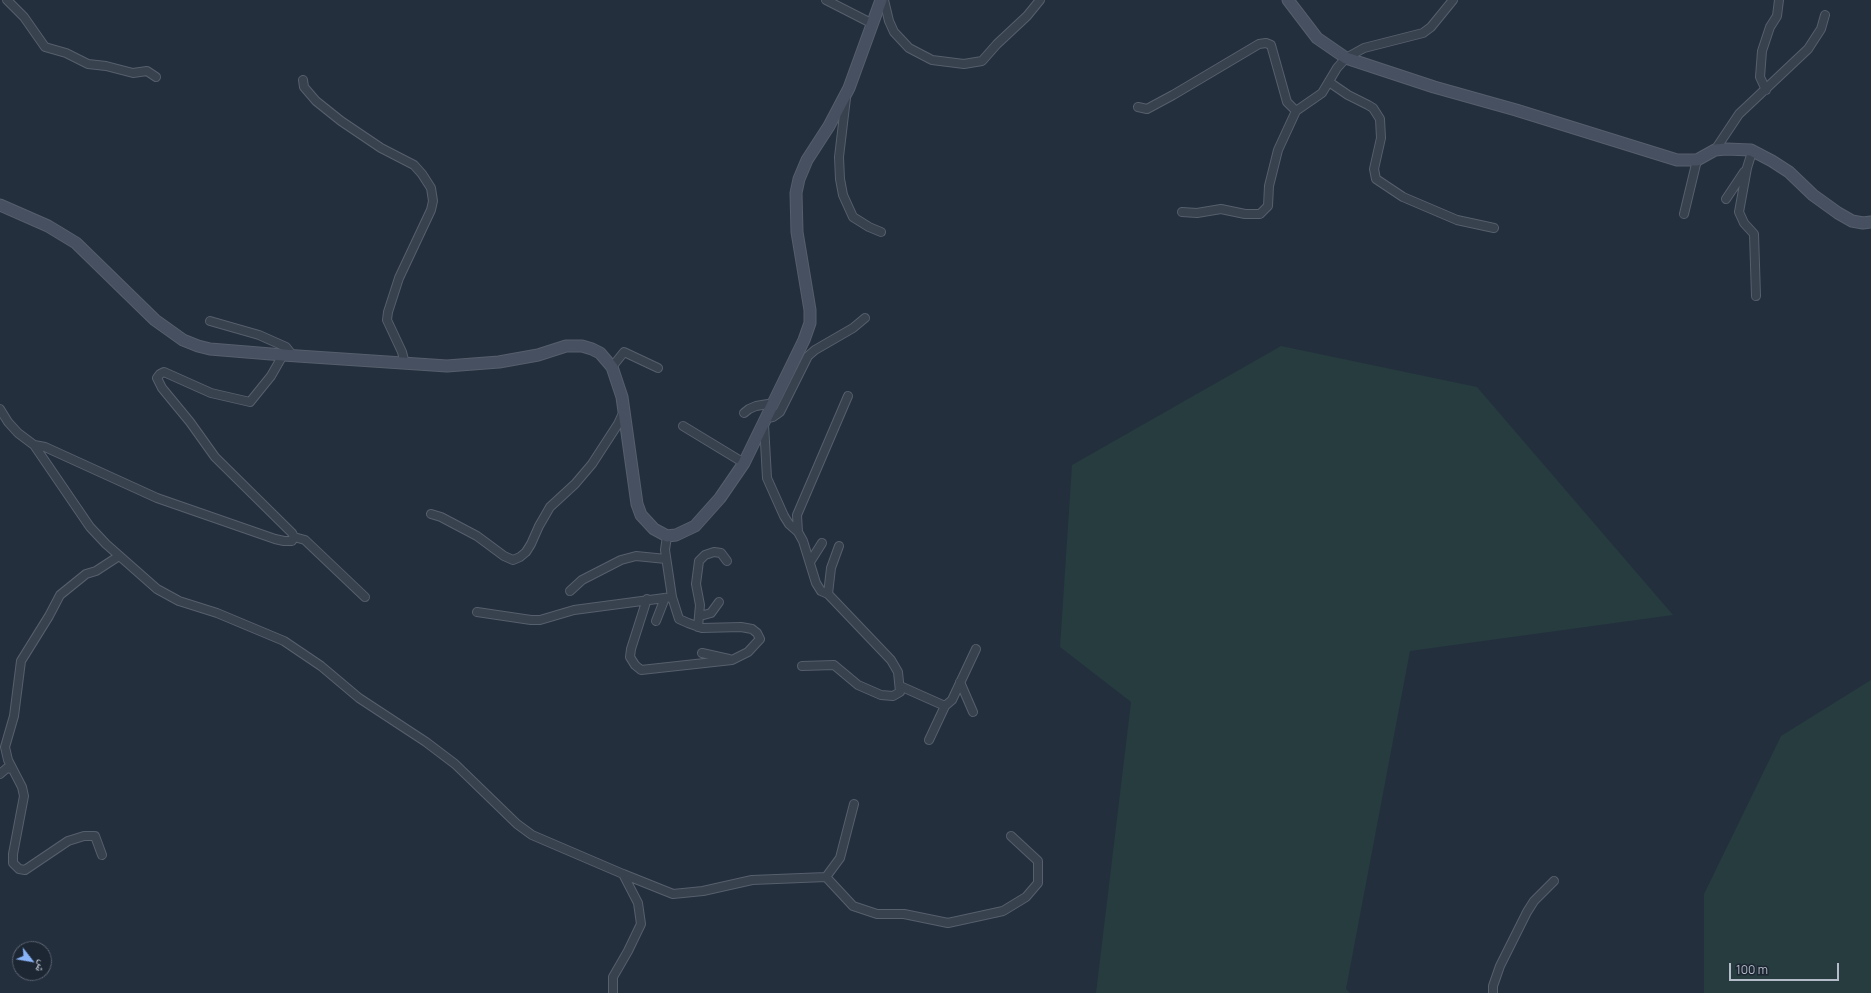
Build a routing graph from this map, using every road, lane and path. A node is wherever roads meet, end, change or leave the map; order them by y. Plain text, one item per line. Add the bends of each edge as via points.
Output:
1 (7, 0) edge
2 (826, 0) edge
3 (881, 0) edge
4 (884, 0) edge
5 (1040, 0) edge
6 (1288, 0) edge
7 (1453, 0) edge
8 (1779, 0) edge
9 (1825, 15) dead end
10 (872, 23) junction
11 (1346, 58) junction
12 (156, 77) dead end
13 (303, 80) dead end
14 (1329, 82) junction
15 (1766, 90) junction
16 (846, 93) junction
17 (1138, 107) dead end
18 (1296, 111) junction
19 (1715, 150) junction
20 (1752, 152) junction
21 (1697, 160) junction
22 (1747, 168) junction
23 (1726, 199) dead end
24 (0, 204) edge
25 (1182, 212) dead end
26 (1684, 214) dead end
27 (1871, 222) edge
28 (1494, 228) dead end
29 (881, 232) dead end
30 (1756, 296) dead end
31 (864, 318) dead end
32 (210, 321) dead end
33 (288, 355) junction
34 (405, 364) junction
35 (612, 367) junction
36 (658, 368) dead end
37 (848, 396) dead end
38 (774, 403) junction
39 (0, 409) edge
40 (624, 410) junction
41 (744, 413) dead end
42 (765, 421) junction
43 (683, 426) dead end
44 (34, 445) junction
45 (744, 463) junction
46 (431, 514) dead end
47 (798, 532) junction
48 (667, 536) junction
49 (294, 537) junction
50 (822, 543) dead end
51 (839, 546) dead end
52 (119, 556) junction
53 (666, 559) junction
54 (727, 561) dead end
55 (810, 562) junction
56 (570, 590) dead end
57 (828, 594) junction
58 (365, 597) dead end
59 (669, 597) junction
60 (648, 599) junction
61 (719, 602) dead end
62 (477, 612) dead end
63 (700, 616) junction
64 (656, 620) dead end
65 (698, 627) junction
66 (976, 649) dead end
67 (702, 653) dead end
68 (732, 660) junction
69 (802, 666) dead end
70 (960, 682) junction
71 (900, 686) junction
72 (945, 706) junction
73 (973, 712) dead end
74 (929, 740) dead end
75 (12, 768) junction
76 (0, 774) edge
77 (854, 804) dead end
78 (1011, 836) dead end
79 (102, 856) dead end
80 (623, 874) junction
81 (826, 877) junction
82 (1554, 881) dead end
83 (613, 993) edge
84 (1493, 993) edge

1 - 12 street via 45,46 88,64 133,73 147,71
2 - 10 street
3 - 10 street
4 - 5 street via 894,32 909,48 932,60 964,64 982,61
6 - 11 street via 1317,38
7 - 11 street via 1431,28 1423,33 1364,48
8 - 15 street via 1777,16 1770,27 1762,51 1760,77
9 - 15 street via 1821,29 1808,49
10 - 16 street
11 - 14 street
11 - 21 street via 1659,155 1683,161
13 - 34 street via 304,87 316,101 381,148 414,164 431,188 431,210 399,278 387,320 398,341
14 - 18 street via 1322,93
14 - 28 street via 1373,108 1380,119 1381,138 1374,169 1376,179 1403,197 1457,220
15 - 19 street via 1739,114
16 - 29 street via 839,157 843,195 853,217
16 - 38 street via 807,160 799,179 796,193 797,232 809,300 810,323
17 - 18 street via 1147,109 1259,44 1266,44 1271,45 1286,102
18 - 25 street via 1278,150 1270,180 1268,206 1265,210 1260,214 1221,209 1197,213
19 - 20 street via 1737,149
19 - 21 street
20 - 22 street
20 - 27 street via 1789,172 1813,195 1838,213 1852,221
21 - 26 street
22 - 23 street
22 - 30 street via 1739,212 1744,223 1754,234
24 - 33 street via 76,242 154,320 183,340 210,349
31 - 42 street via 853,328 808,356 780,412
32 - 33 street via 259,335 286,347
33 - 34 street
33 - 49 street via 250,402 211,393 166,373 160,374 157,378 215,457
34 - 35 street via 479,365 582,346 600,353
35 - 36 street via 624,352
35 - 40 street
37 - 47 street via 798,515
38 - 41 street via 756,406
38 - 42 street
39 - 44 street via 18,433
40 - 46 street via 598,455 575,484 550,507 531,544 520,557 513,560 504,556 477,536
40 - 48 street via 637,504 646,522
42 - 45 street
42 - 47 street via 767,478 784,516
43 - 45 street
44 - 49 street via 44,447 196,513 284,542 292,541
44 - 52 street via 90,527
45 - 48 street via 720,498 695,526 685,532
47 - 55 street
48 - 53 street via 664,550
49 - 58 street via 305,540
50 - 55 street
51 - 57 street
52 - 75 street via 96,571 86,574 60,595 21,661 14,716 5,747
52 - 80 street via 156,589 251,626 305,654 359,698 455,764 516,824 532,835
53 - 56 street via 636,556 621,560 582,580
53 - 59 street
54 - 63 street via 721,553 714,552 705,555 699,561 696,584
55 - 57 street via 816,583 821,591
57 - 71 street via 891,660 898,672
59 - 60 street
59 - 64 street
59 - 65 street via 679,619
60 - 62 street via 574,610 540,620
60 - 68 street via 630,657 641,670
61 - 63 street via 711,613
63 - 65 street
65 - 68 street via 741,627 758,633 760,639 755,645 744,655
66 - 70 street
67 - 68 street
69 - 71 street via 834,665 858,685 888,697 900,692
70 - 72 street via 952,700
70 - 73 street
71 - 72 street
72 - 74 street
75 - 76 street via 7,768
75 - 79 street via 24,796 13,854 13,863 19,869 25,870 68,841 84,836 95,836
77 - 81 street via 840,858
78 - 81 street via 1038,861 1038,883 1026,897 1003,911 948,923 904,914 877,914 853,906
80 - 81 street via 673,894 703,891 752,880
80 - 83 street via 638,903 641,924 613,977
82 - 84 street via 1527,912 1500,966

